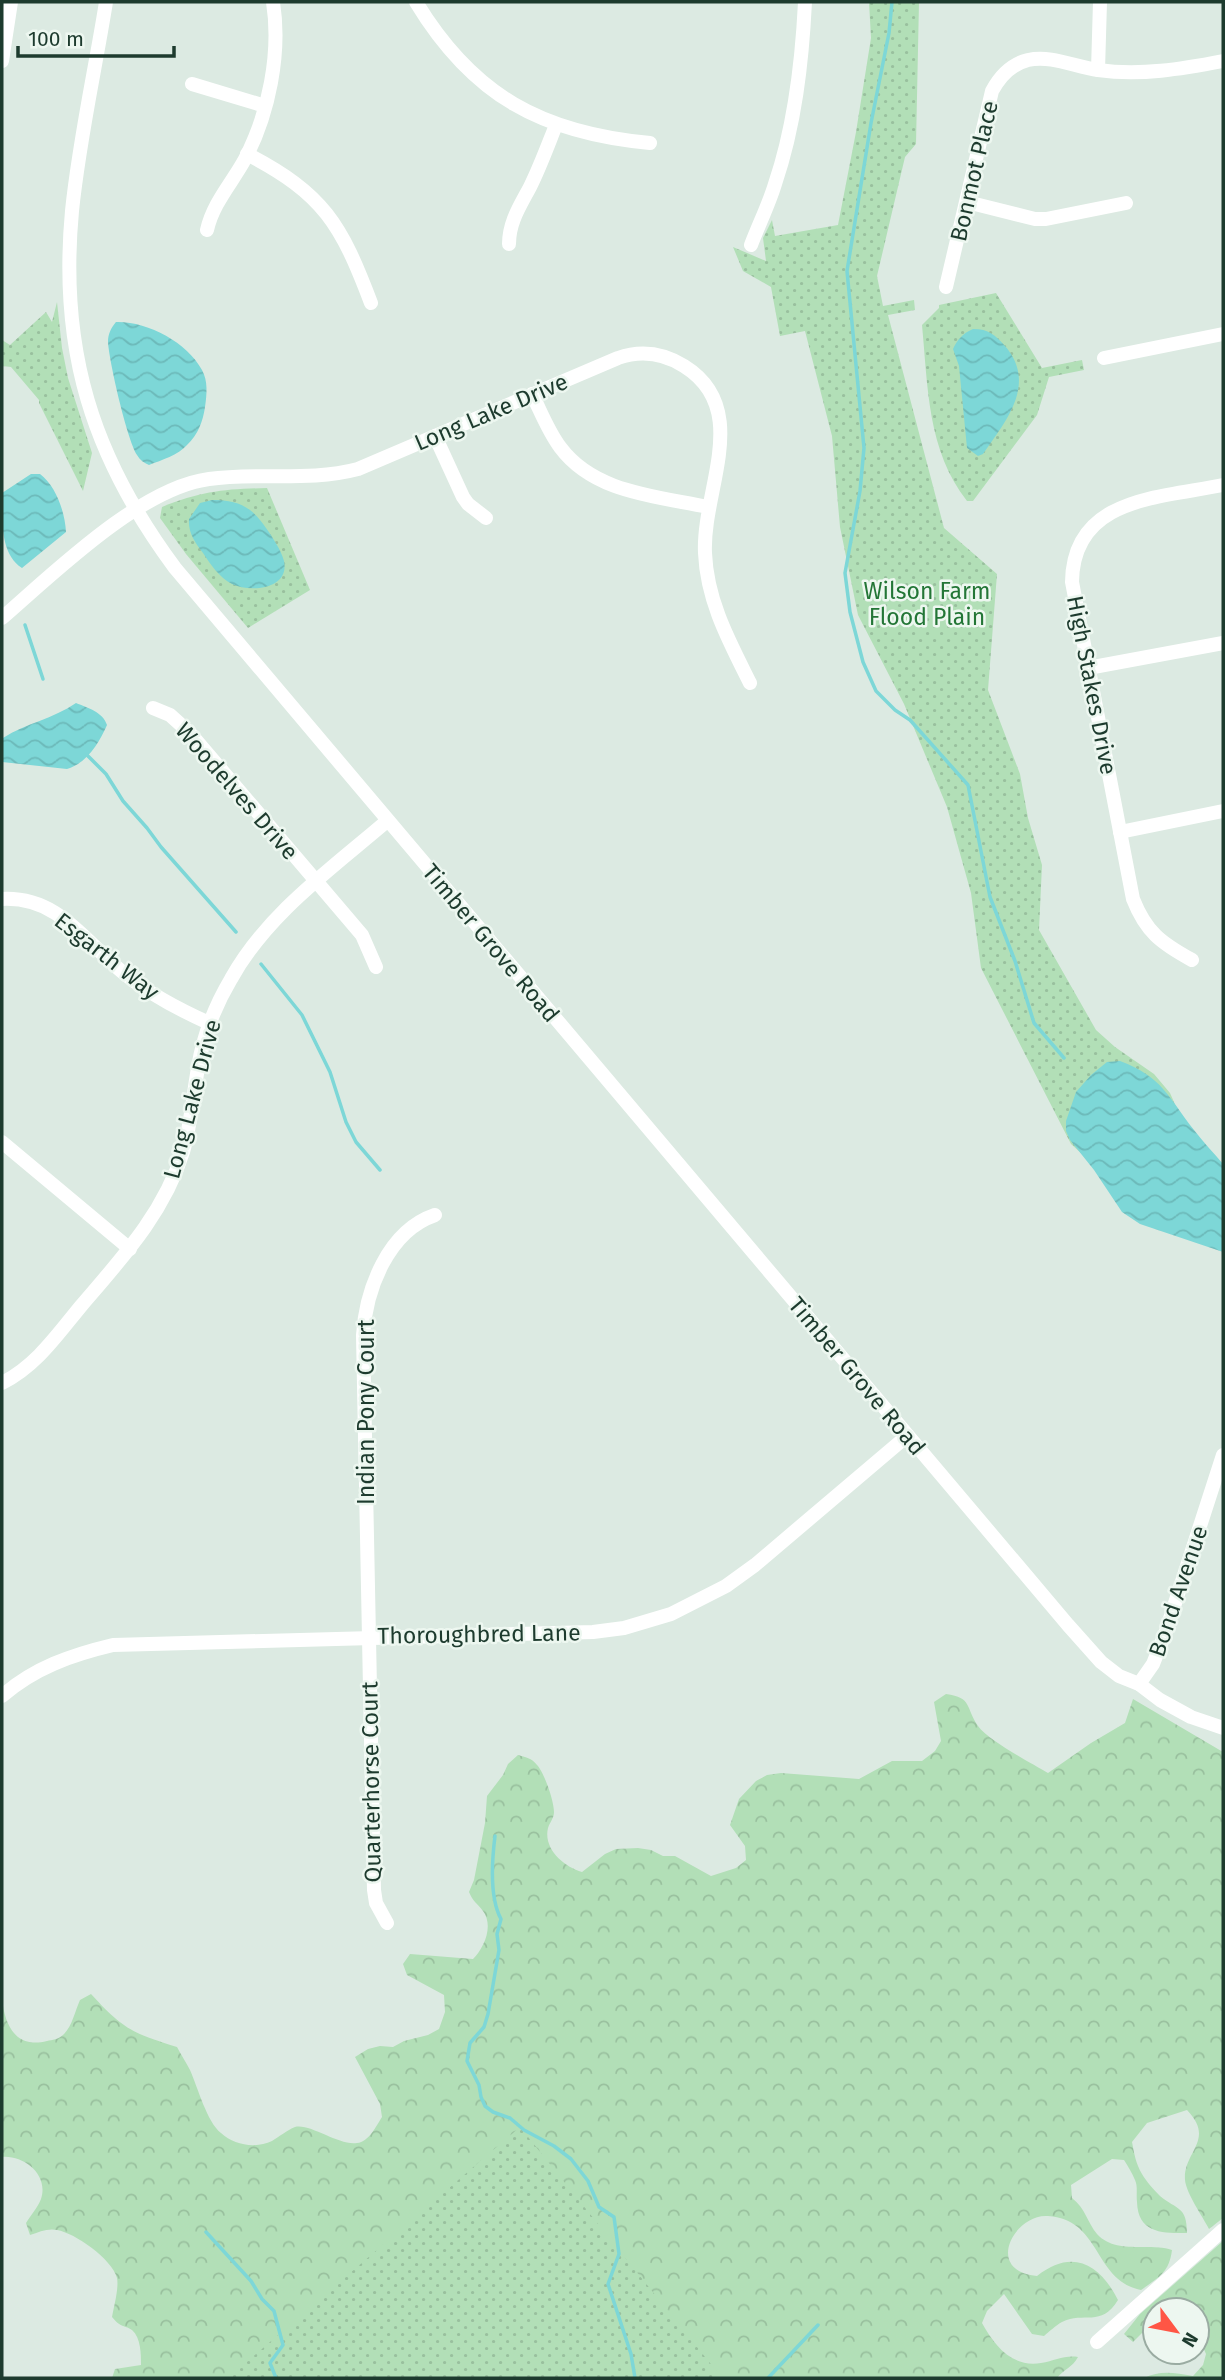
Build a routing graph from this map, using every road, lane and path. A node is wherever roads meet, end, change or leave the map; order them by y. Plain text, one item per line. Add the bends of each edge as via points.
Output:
1 (11, 2) edge
2 (106, 2) edge
3 (273, 2) edge
4 (416, 2) edge
5 (805, 2) edge
6 (1100, 2) edge
7 (2, 61) edge
8 (1223, 61) edge
9 (1098, 70) junction
10 (192, 84) dead end
11 (265, 106) junction
12 (556, 125) junction
13 (650, 142) dead end
14 (247, 154) junction
15 (967, 202) junction
16 (1126, 203) dead end
17 (207, 230) dead end
18 (509, 244) dead end
19 (751, 244) dead end
20 (946, 286) dead end
21 (371, 303) dead end
22 (1223, 334) edge
23 (1104, 358) dead end
24 (532, 394) junction
25 (435, 436) junction
26 (1223, 485) edge
27 (708, 507) junction
28 (135, 510) junction
29 (486, 518) dead end
30 (2, 618) edge
31 (1223, 643) edge
32 (1088, 668) junction
33 (750, 682) dead end
34 (153, 708) dead end
35 (1223, 811) edge
36 (387, 821) junction
37 (1120, 831) junction
38 (316, 882) junction
39 (2, 899) edge
40 (1192, 960) dead end
41 (376, 967) dead end
42 (209, 1023) junction
43 (2, 1142) edge
44 (435, 1215) dead end
45 (130, 1249) junction
46 (2, 1383) edge
47 (907, 1436) junction
48 (1223, 1455) edge
49 (368, 1637) junction
50 (1139, 1684) junction
51 (2, 1696) edge
52 (1223, 1728) edge
53 (387, 1923) dead end
54 (1223, 2230) edge
55 (1097, 2342) dead end

1 - 7 street
2 - 28 street, Timber Grove Road via 72,211 71,293 88,407
3 - 11 street via 274,47
4 - 12 street via 443,42 475,76 512,103
5 - 19 street via 793,118 775,185
6 - 9 street
8 - 9 street, Bonmot Place via 1159,72
9 - 15 street, Bonmot Place via 1032,59 1020,62 998,80
10 - 11 street
11 - 14 street
12 - 13 street via 587,135
12 - 18 street via 517,210
14 - 17 street via 212,211
14 - 21 street via 293,180 325,210 346,242
15 - 16 street via 1035,219
15 - 20 street, Bonmot Place
22 - 23 street
24 - 25 street, Long Lake Drive
24 - 27 street via 562,449 590,474 630,491
24 - 27 street, Long Lake Drive via 629,354 651,353 687,368 715,400 722,429
25 - 28 street, Long Lake Drive via 339,474 205,479 171,490
25 - 29 street via 463,497
26 - 32 street, High Stakes Drive via 1117,508 1087,531 1075,555 1072,582
27 - 33 street, Long Lake Drive via 705,553 712,597 717,617
28 - 30 street, Long Lake Drive via 70,558
28 - 36 street, Timber Grove Road via 175,568
31 - 32 street
32 - 37 street, High Stakes Drive
34 - 38 street, Woodelves Drive via 170,715 190,733
35 - 37 street
36 - 38 street, Long Lake Drive
36 - 47 street, Timber Grove Road
37 - 40 street, High Stakes Drive via 1139,914 1156,938
38 - 41 street, Woodelves Drive via 362,935
38 - 42 street, Long Lake Drive via 251,947
39 - 42 street, Esgarth Way via 24,901 58,914 144,989
42 - 45 street, Long Lake Drive via 178,1166 157,1211
43 - 45 street
44 - 49 street, Indian Pony Court via 414,1225 384,1261 364,1319
45 - 46 street, Long Lake Drive via 43,1352
47 - 49 street, Thoroughbred Lane via 735,1580 671,1614 593,1632
47 - 50 street, Timber Grove Road via 1101,1662
48 - 50 street, Bond Avenue via 1166,1631
49 - 51 street, Thoroughbred Lane via 113,1645 35,1671
49 - 53 street, Quarterhorse Court via 373,1890
50 - 52 street, Timber Grove Road via 1176,1709
54 - 55 street

